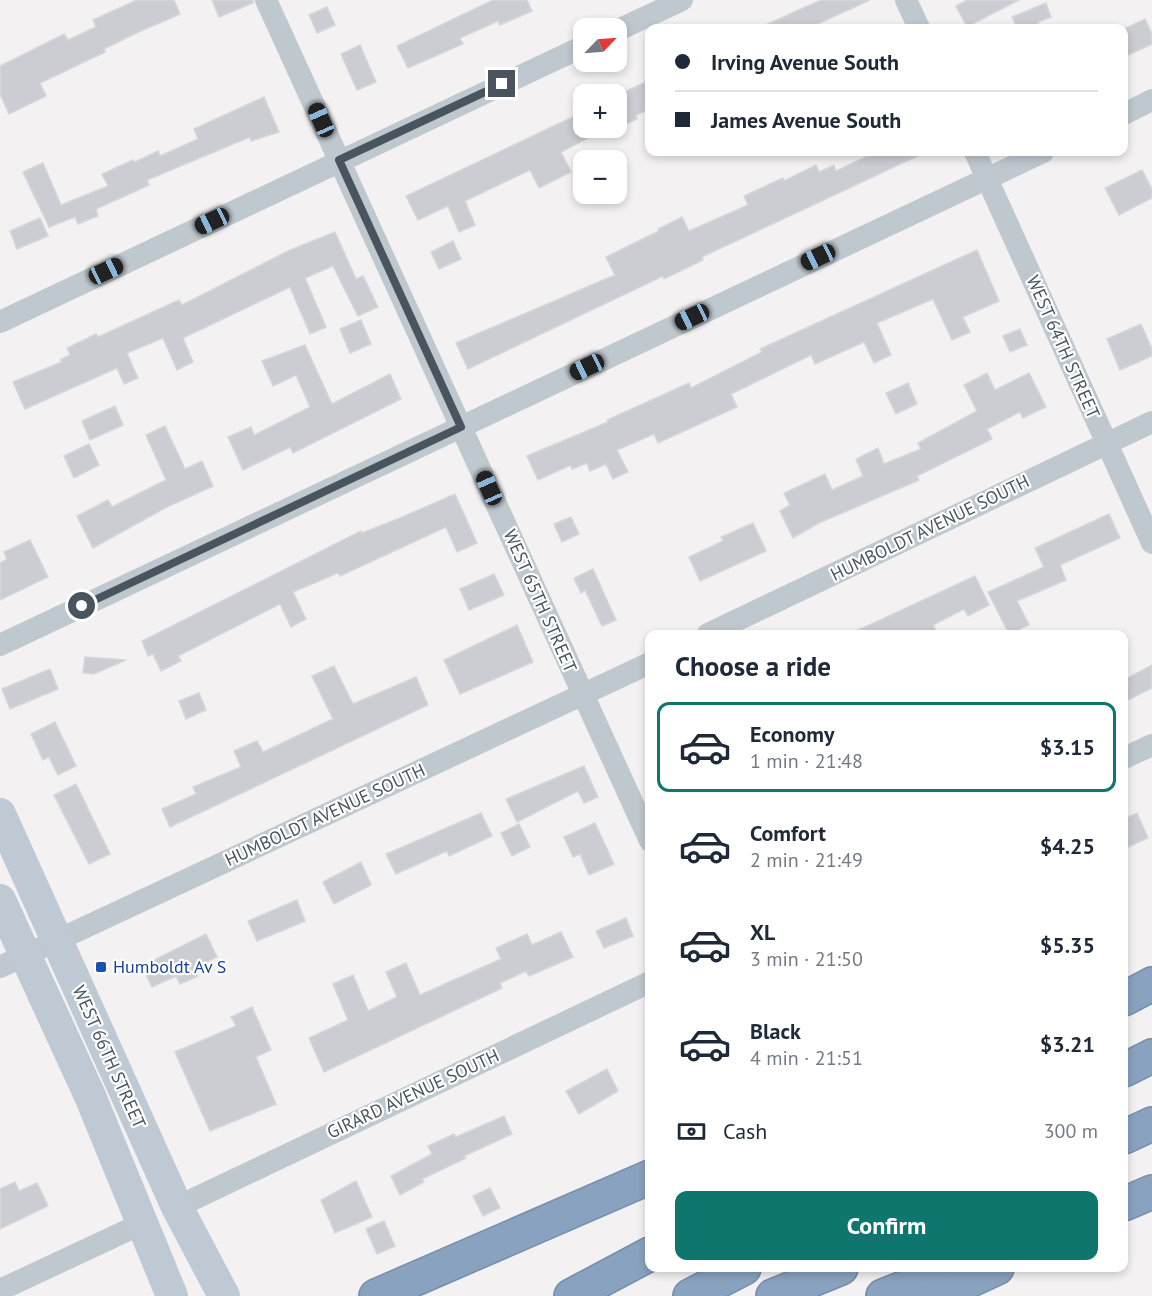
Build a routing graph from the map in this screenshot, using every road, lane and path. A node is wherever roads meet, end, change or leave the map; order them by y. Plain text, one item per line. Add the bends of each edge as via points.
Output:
1 (266, 0) edge
2 (682, 0) edge
3 (906, 0) edge
4 (917, 24) edge
5 (627, 26) edge
6 (573, 51) edge
7 (1152, 100) edge
8 (1128, 112) edge
9 (977, 156) edge
10 (1034, 156) edge
11 (339, 160) junction
12 (987, 178) junction
13 (0, 322) edge
14 (1152, 422) edge
15 (461, 427) junction
16 (1107, 444) junction
17 (1152, 543) edge
18 (716, 630) edge
19 (0, 645) edge
20 (645, 665) edge
21 (583, 694) junction
22 (1152, 745) edge
23 (1128, 756) edge
24 (0, 814) edge
25 (645, 830) edge
26 (0, 900) edge
27 (56, 940) junction
28 (13, 961) edge
29 (645, 984) edge
30 (1152, 984) edge
31 (1128, 987) edge
32 (1128, 997) edge
33 (1152, 1056) edge
34 (1128, 1069) edge
35 (1152, 1124) edge
36 (1128, 1135) edge
37 (1152, 1137) edge
38 (1128, 1146) edge
39 (645, 1179) edge
40 (1152, 1192) edge
41 (1128, 1202) edge
42 (177, 1207) junction
43 (141, 1224) junction
44 (645, 1257) edge
45 (736, 1272) edge
46 (831, 1272) edge
47 (944, 1272) edge
48 (988, 1272) edge
49 (0, 1290) edge
50 (172, 1296) edge
51 (224, 1296) edge
52 (376, 1296) edge
53 (571, 1296) edge
54 (690, 1296) edge
55 (773, 1296) edge
56 (883, 1296) edge
57 (936, 1296) edge

1 - 11 street, WEST 65TH STREET
2 - 5 street
3 - 4 street
6 - 11 street
7 - 8 street
9 - 12 street, WEST 64TH STREET
10 - 12 street
11 - 13 street
11 - 15 street, WEST 65TH STREET
12 - 15 street
12 - 16 street, WEST 64TH STREET
14 - 16 street, HUMBOLDT AVENUE SOUTH
15 - 19 street
15 - 21 street, WEST 65TH STREET
16 - 17 street, WEST 64TH STREET
16 - 18 street, HUMBOLDT AVENUE SOUTH
20 - 21 street, HUMBOLDT AVENUE SOUTH
21 - 25 street, WEST 65TH STREET
21 - 27 street, HUMBOLDT AVENUE SOUTH
22 - 23 street
24 - 27 main road, WEST 66TH STREET
26 - 28 main road, WEST 66TH STREET
27 - 28 street, HUMBOLDT AVENUE SOUTH
27 - 42 main road, WEST 66TH STREET
28 - 43 main road, WEST 66TH STREET via 90,1096
29 - 42 street, GIRARD AVENUE SOUTH
30 - 31 highway
30 - 32 highway
33 - 34 highway
35 - 36 highway
37 - 38 highway
39 - 52 highway
40 - 41 highway
42 - 51 main road, WEST 66TH STREET
43 - 49 street
43 - 50 main road, WEST 66TH STREET
44 - 53 highway
45 - 54 highway
46 - 55 highway
47 - 56 highway
48 - 57 highway

